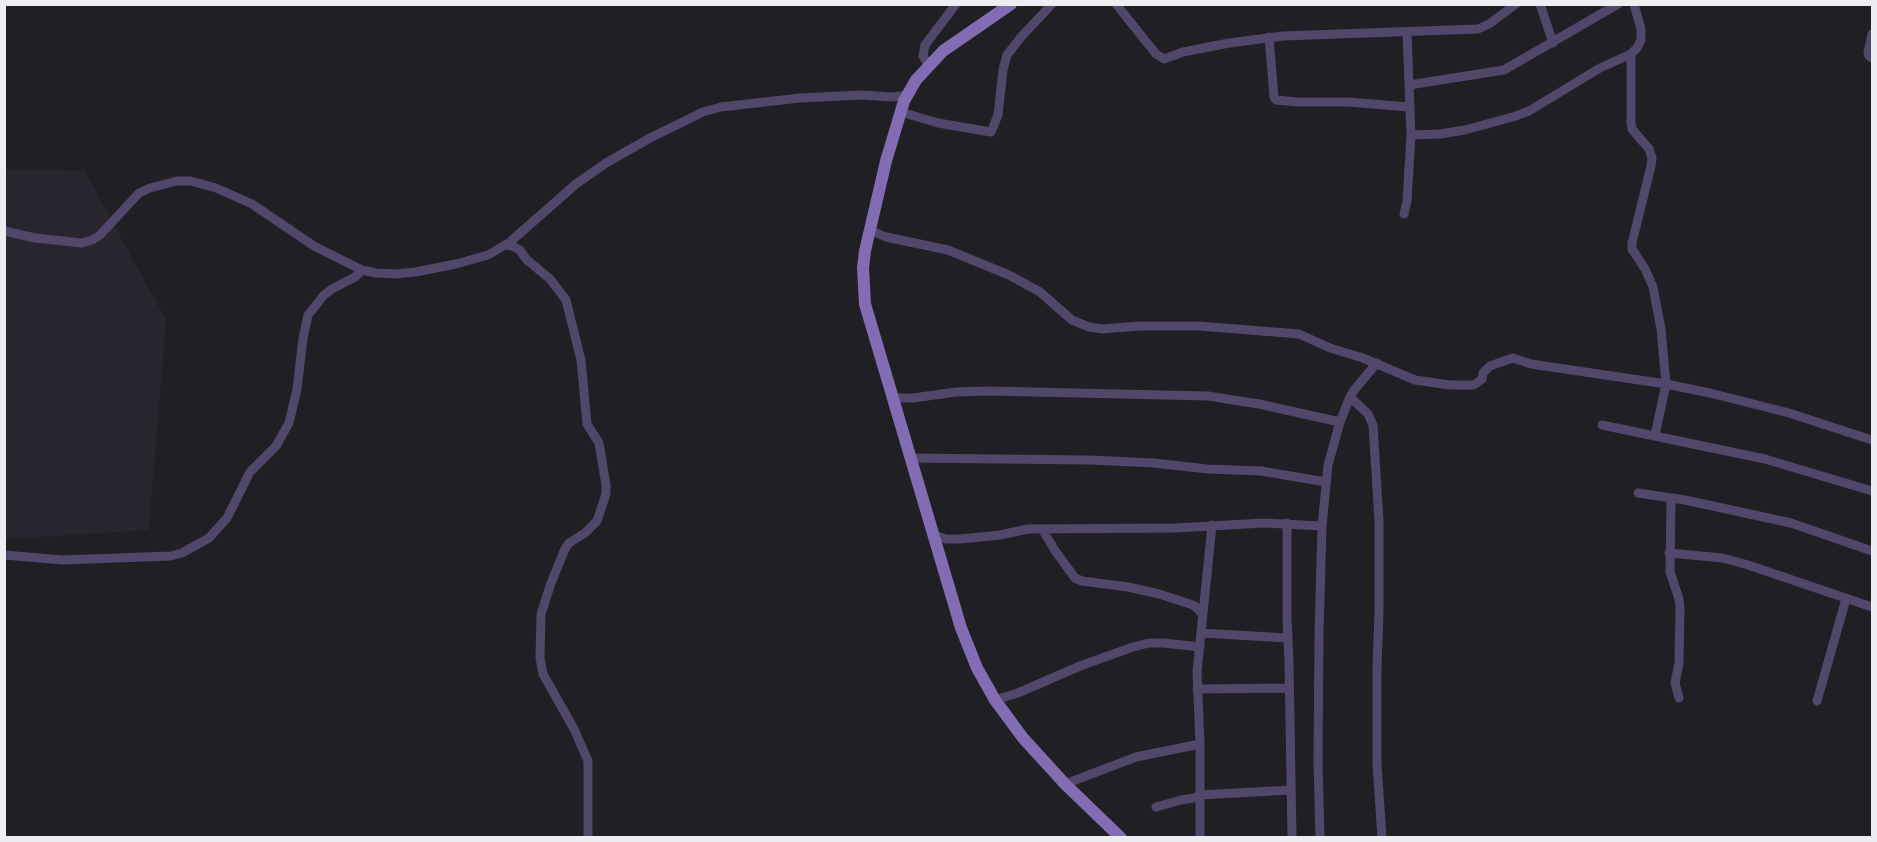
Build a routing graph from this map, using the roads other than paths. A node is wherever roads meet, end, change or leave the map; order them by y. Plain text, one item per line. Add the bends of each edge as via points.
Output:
1 (956, 4) edge
2 (1011, 4) edge
3 (1052, 4) edge
4 (1116, 4) edge
5 (1516, 4) edge
6 (1540, 4) edge
7 (1618, 4) edge
8 (1634, 4) edge
9 (1407, 32) junction
10 (1872, 34) edge
11 (1269, 37) junction
12 (1553, 43) junction
13 (1631, 54) junction
14 (1872, 58) edge
15 (928, 65) junction
16 (1409, 85) junction
17 (908, 95) junction
18 (1410, 107) junction
19 (901, 112) junction
20 (1411, 135) junction
21 (1404, 214) dead end
22 (870, 230) junction
23 (4, 231) edge
24 (518, 235) junction
25 (506, 245) junction
26 (520, 250) junction
27 (362, 270) junction
28 (1377, 363) junction
29 (1666, 384) junction
30 (893, 398) junction
31 (1350, 398) junction
32 (1340, 422) junction
33 (1602, 425) dead end
34 (1655, 435) junction
35 (1872, 440) edge
36 (910, 458) junction
37 (1326, 482) junction
38 (1872, 491) edge
39 (1638, 493) dead end
40 (1671, 498) junction
41 (1287, 523) junction
42 (1212, 525) junction
43 (1322, 526) junction
44 (1042, 529) junction
45 (934, 535) junction
46 (1872, 551) edge
47 (1669, 553) junction
48 (4, 555) edge
49 (1846, 599) junction
50 (1872, 607) edge
51 (1202, 614) junction
52 (1201, 633) junction
53 (1288, 638) junction
54 (1200, 647) junction
55 (1289, 688) junction
56 (1197, 689) junction
57 (1679, 698) dead end
58 (995, 700) junction
59 (1817, 701) dead end
60 (1200, 744) junction
61 (1065, 784) junction
62 (1291, 790) junction
63 (1199, 795) junction
64 (1156, 807) dead end
65 (588, 837) edge
66 (1121, 837) edge
67 (1200, 837) edge
68 (1292, 837) edge
69 (1320, 837) edge
70 (1382, 837) edge

1 - 15 street via 925,45 923,56
2 - 15 main road
3 - 19 street via 1007,55 998,115 991,132
4 - 11 street via 1164,59
5 - 9 street via 1478,29
6 - 12 street
7 - 12 street
8 - 13 street via 1641,40
9 - 11 street
9 - 16 street
10 - 14 street via 1868,53
11 - 18 street via 1276,100
12 - 16 street via 1504,70
13 - 20 street via 1516,116 1465,130
13 - 29 street via 1632,129 1652,153 1632,249 1656,297
15 - 17 main road
16 - 18 street
17 - 19 main road
17 - 24 street via 800,98 703,112 606,163
18 - 20 street
19 - 22 main road
20 - 21 street
22 - 28 street via 886,237 939,246 1009,274 1040,292 1072,320 1089,327 1199,326 1299,334
22 - 30 main road via 863,268 865,304
23 - 27 street via 82,243 109,227 139,193 177,181 191,181 252,204 314,246
24 - 25 street
24 - 26 street
25 - 26 street
25 - 27 street via 488,255 415,272
26 - 65 street via 566,300 581,360 587,424 599,443 606,489 597,521 565,549 541,614 543,674 588,760
27 - 48 street via 324,295 308,315 289,423 276,446 250,472 227,518 209,538 171,556 63,560
28 - 29 street via 1415,380 1450,385 1474,385 1490,366 1513,358
28 - 31 street
29 - 34 street
29 - 35 street via 1750,402
30 - 32 street via 989,391 1208,396
30 - 36 main road
31 - 32 street
31 - 70 street via 1368,414 1373,425 1379,521 1377,764
32 - 37 street
33 - 34 street
34 - 38 street via 1765,459
36 - 37 street via 1154,463 1261,471
36 - 45 main road
37 - 43 street
39 - 40 street
40 - 46 street via 1791,523
40 - 47 street
41 - 42 street
41 - 43 street
41 - 53 street
42 - 44 street
42 - 51 street
43 - 69 street via 1317,740
44 - 45 street via 960,539
44 - 51 street via 1076,578 1160,594 1193,605
45 - 58 main road via 961,628
47 - 49 street via 1748,564
47 - 57 street via 1671,579 1680,608 1675,683
49 - 50 street
49 - 59 street
51 - 52 street
52 - 53 street
52 - 54 street
53 - 55 street
54 - 56 street
54 - 58 street via 1164,643 1133,647
55 - 56 street
55 - 62 street
56 - 60 street
58 - 61 main road
60 - 61 street via 1136,758
60 - 63 street
61 - 66 main road
62 - 63 street
62 - 68 street
63 - 64 street
63 - 67 street

